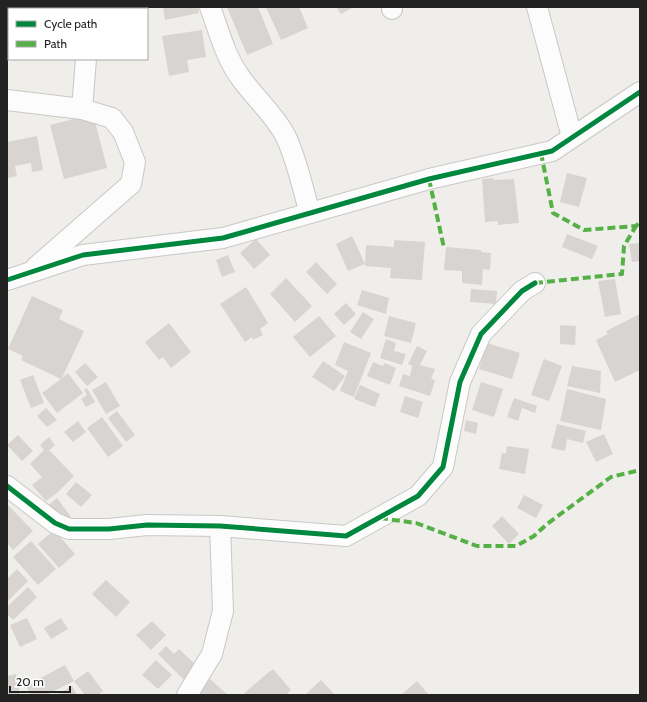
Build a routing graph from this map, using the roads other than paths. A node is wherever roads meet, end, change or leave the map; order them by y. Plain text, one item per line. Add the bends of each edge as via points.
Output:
1 (210, 7) edge
2 (537, 7) edge
3 (86, 60) edge
4 (640, 92) edge
5 (7, 100) edge
6 (82, 109) junction
7 (572, 137) junction
8 (310, 213) junction
9 (31, 272) junction
10 (7, 280) edge
11 (535, 283) dead end
12 (7, 486) edge
13 (220, 526) junction
14 (187, 695) edge

1 - 8 street via 228,55 240,76 271,114 292,151
2 - 7 street
3 - 6 street
4 - 7 street
5 - 6 street
6 - 9 street via 112,118 123,132 135,162 131,184
7 - 8 street via 552,151 429,179
8 - 9 street via 223,238 83,255
9 - 10 street
11 - 13 street via 522,291 482,334 460,382 443,467 418,496 346,536
12 - 13 street via 55,523 69,529 109,529 147,525
13 - 14 street via 223,611 212,654

